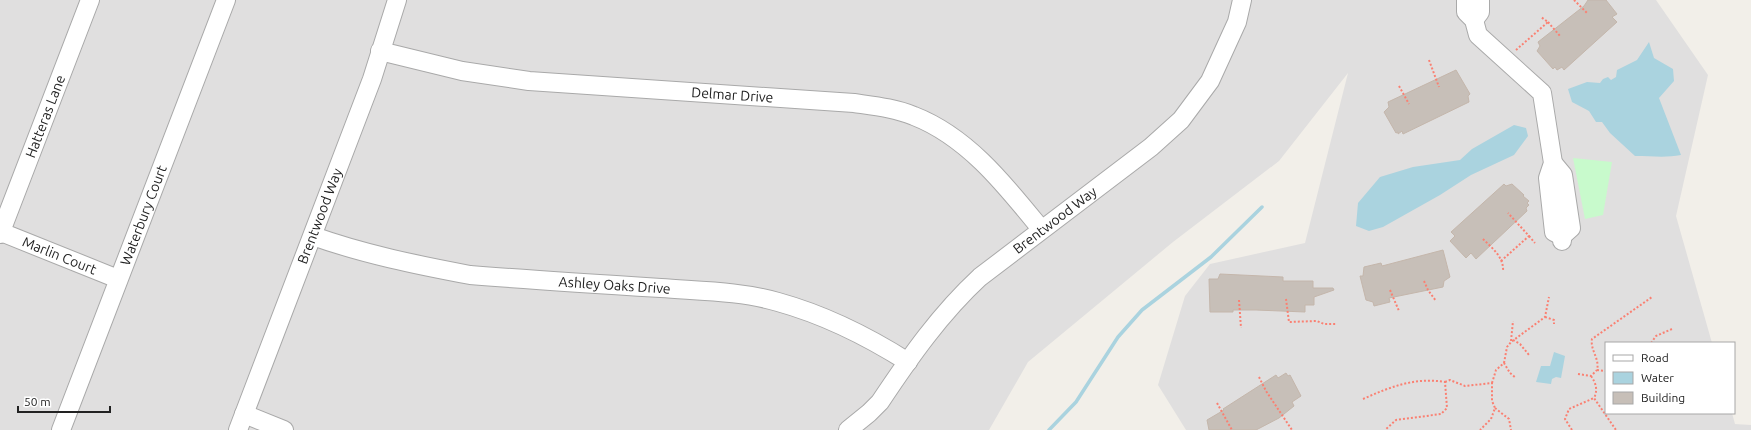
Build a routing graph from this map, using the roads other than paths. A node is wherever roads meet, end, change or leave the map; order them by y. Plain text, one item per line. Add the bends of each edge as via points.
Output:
1 (90, 0) edge
2 (226, 0) edge
3 (397, 0) edge
4 (1242, 0) edge
5 (1466, 0) edge
6 (1480, 0) edge
7 (1474, 20) junction
8 (380, 51) junction
9 (1041, 229) junction
10 (0, 233) edge
11 (313, 236) junction
12 (1562, 239) dead end
13 (118, 279) junction
14 (908, 362) junction
15 (241, 422) edge
16 (61, 430) edge
17 (284, 430) edge
18 (848, 430) edge

1 - 10 street, Hatteras Lane
2 - 13 street, Waterbury Court
3 - 8 street, Brentwood Way
4 - 9 street, Brentwood Way via 1237,22 1210,81 1181,120 1151,147
5 - 7 street via 1466,12
6 - 7 street via 1480,12
7 - 12 street via 1478,35 1542,93 1553,163 1563,175 1571,228
8 - 9 street, Delmar Drive via 462,71 529,81 854,103 896,110 930,123 967,148 993,173
8 - 11 street, Brentwood Way
9 - 14 street, Brentwood Way via 980,277 958,298
10 - 13 street, Marlin Court
11 - 14 street, Ashley Oaks Drive via 358,250 470,275 715,292 776,301 808,310 877,343
11 - 15 street, Brentwood Way
13 - 16 street, Waterbury Court
14 - 18 street, Brentwood Way via 880,402
15 - 17 street

